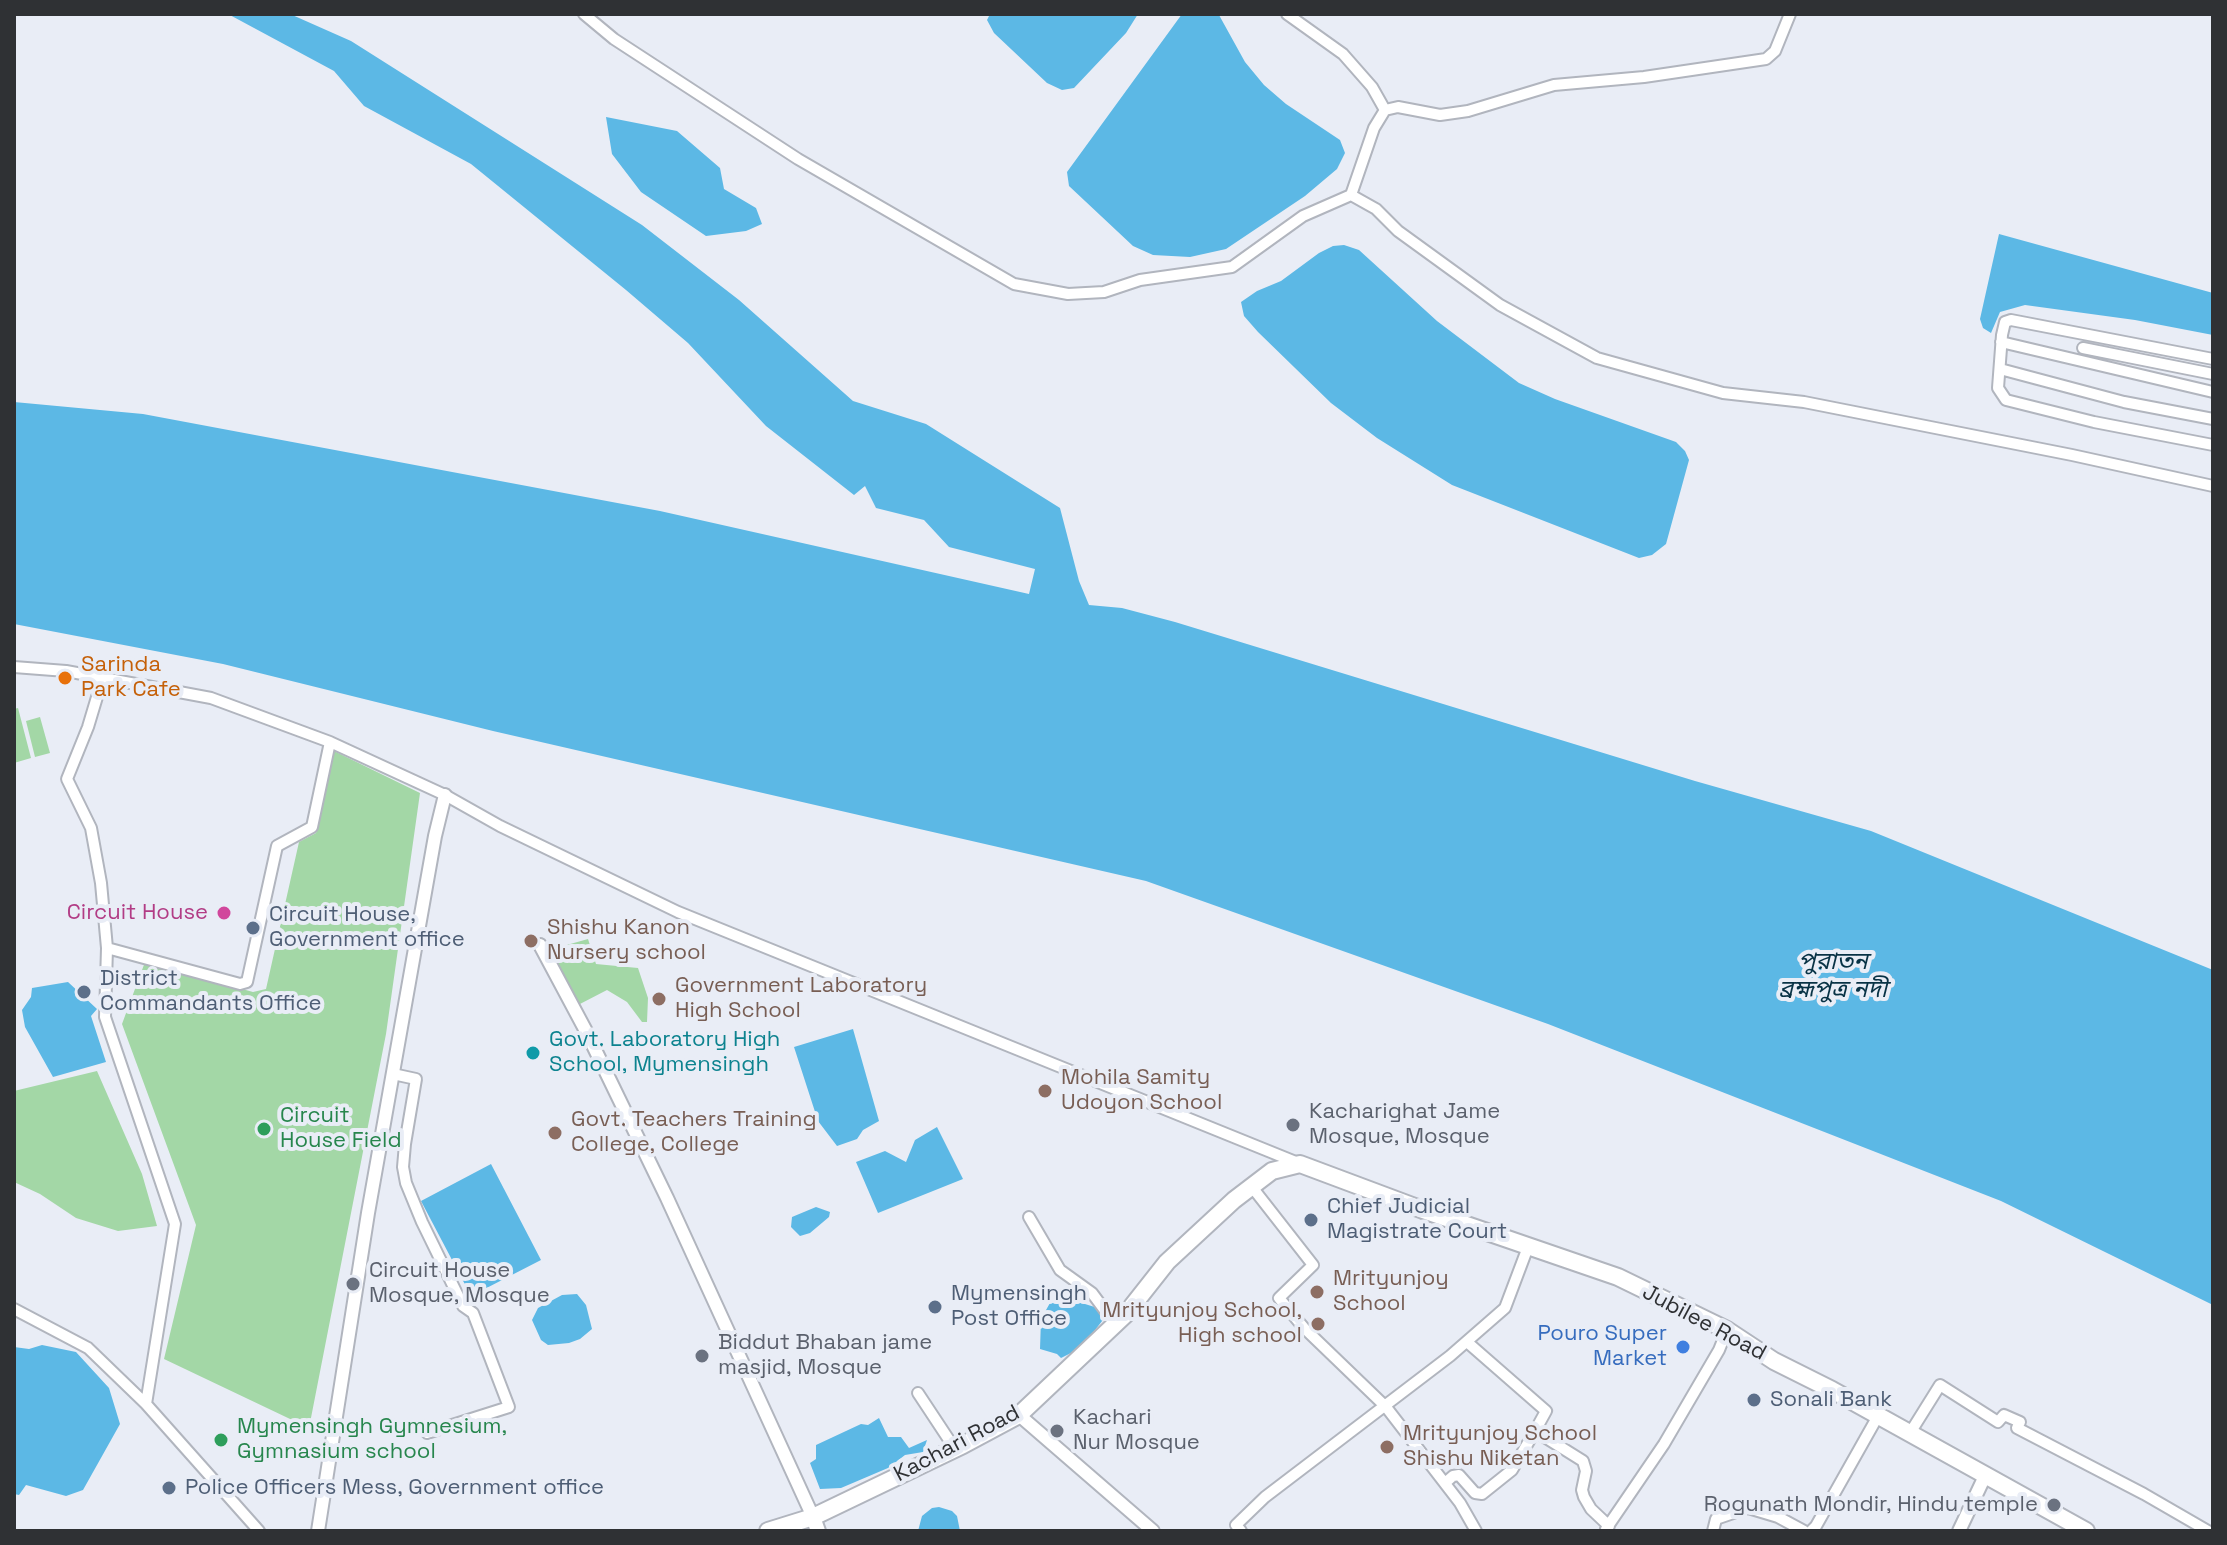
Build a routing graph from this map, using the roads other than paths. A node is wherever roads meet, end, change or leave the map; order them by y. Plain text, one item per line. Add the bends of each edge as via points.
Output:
1 (584, 14) edge
2 (1287, 14) edge
3 (1790, 14) edge
4 (1385, 110) junction
5 (1351, 195) junction
6 (2001, 342) junction
7 (2083, 348) dead end
8 (2213, 359) edge
9 (2000, 369) junction
10 (2213, 374) edge
11 (2213, 392) edge
12 (2213, 419) edge
13 (2213, 445) edge
14 (2213, 486) edge
15 (14, 667) edge
16 (103, 677) junction
17 (330, 742) junction
18 (445, 795) junction
19 (540, 945) dead end
20 (107, 948) junction
21 (393, 1074) junction
22 (1300, 1164) junction
23 (1252, 1187) junction
24 (1029, 1217) dead end
25 (1528, 1247) junction
26 (14, 1309) edge
27 (1115, 1324) junction
28 (1727, 1330) junction
29 (1467, 1342) junction
30 (918, 1393) dead end
31 (146, 1404) junction
32 (1386, 1407) junction
33 (1019, 1415) junction
34 (1878, 1416) junction
35 (1535, 1431) junction
36 (427, 1433) dead end
37 (1910, 1433) junction
38 (955, 1449) junction
39 (1985, 1476) junction
40 (1445, 1483) junction
41 (816, 1524) edge
42 (1607, 1528) edge
43 (259, 1531) edge
44 (318, 1531) edge
45 (768, 1531) edge
46 (1153, 1531) edge
47 (1241, 1531) edge
48 (1476, 1531) edge
49 (1713, 1531) edge
50 (1804, 1531) edge
51 (1811, 1531) edge
52 (1959, 1531) edge
53 (2086, 1531) edge
54 (2208, 1531) edge

1 - 5 street via 798,159 1014,284 1068,294 1104,292 1140,280 1232,267 1303,216
2 - 4 street via 1343,54
3 - 4 street via 1775,51 1766,59 1554,85 1440,115 1398,107
4 - 5 street
5 - 14 street via 1500,305 1597,358 1723,393 1804,402
6 - 8 street via 2005,322 2011,320
6 - 9 street
6 - 11 street
7 - 10 street
9 - 12 street
9 - 13 street via 1998,388 2006,400
15 - 16 street
16 - 17 street via 211,698
16 - 20 street via 67,779 91,828
17 - 18 street
17 - 20 street via 312,827 277,846 247,982
18 - 21 street
18 - 22 street via 678,912
19 - 41 street via 667,1198
20 - 31 street via 105,1017 175,1224
21 - 36 street via 416,1079 404,1155 406,1183 463,1306 473,1313 509,1407
21 - 44 street
22 - 23 main road, Kachari Road via 1272,1171
22 - 25 main road, Jubilee Road
23 - 27 main road, Kachari Road via 1167,1262
23 - 32 street via 1313,1265 1279,1298
24 - 27 street via 1060,1270 1092,1293
25 - 28 main road, Jubilee Road via 1618,1277
25 - 29 street via 1505,1308
26 - 31 street via 88,1348
27 - 33 main road, Kachari Road
28 - 34 main road, Jubilee Road
28 - 42 street via 1664,1444
29 - 32 street
29 - 35 street via 1546,1411
30 - 38 street
31 - 43 street
32 - 40 street
32 - 47 street via 1265,1497 1236,1525
33 - 38 main road, Kachari Road
33 - 46 street
34 - 37 main road, Jubilee Road
34 - 51 street
35 - 40 street via 1512,1470 1482,1494 1459,1475
35 - 42 street via 1583,1461 1584,1497
37 - 39 main road, Jubilee Road
37 - 54 street via 1940,1385 1998,1422 2004,1415 2020,1422 2017,1428
38 - 41 main road, Kachari Road
39 - 52 street
39 - 53 main road, Jubilee Road
40 - 48 street
41 - 45 main road, Kachari Road
49 - 50 street via 1716,1519 1748,1508

